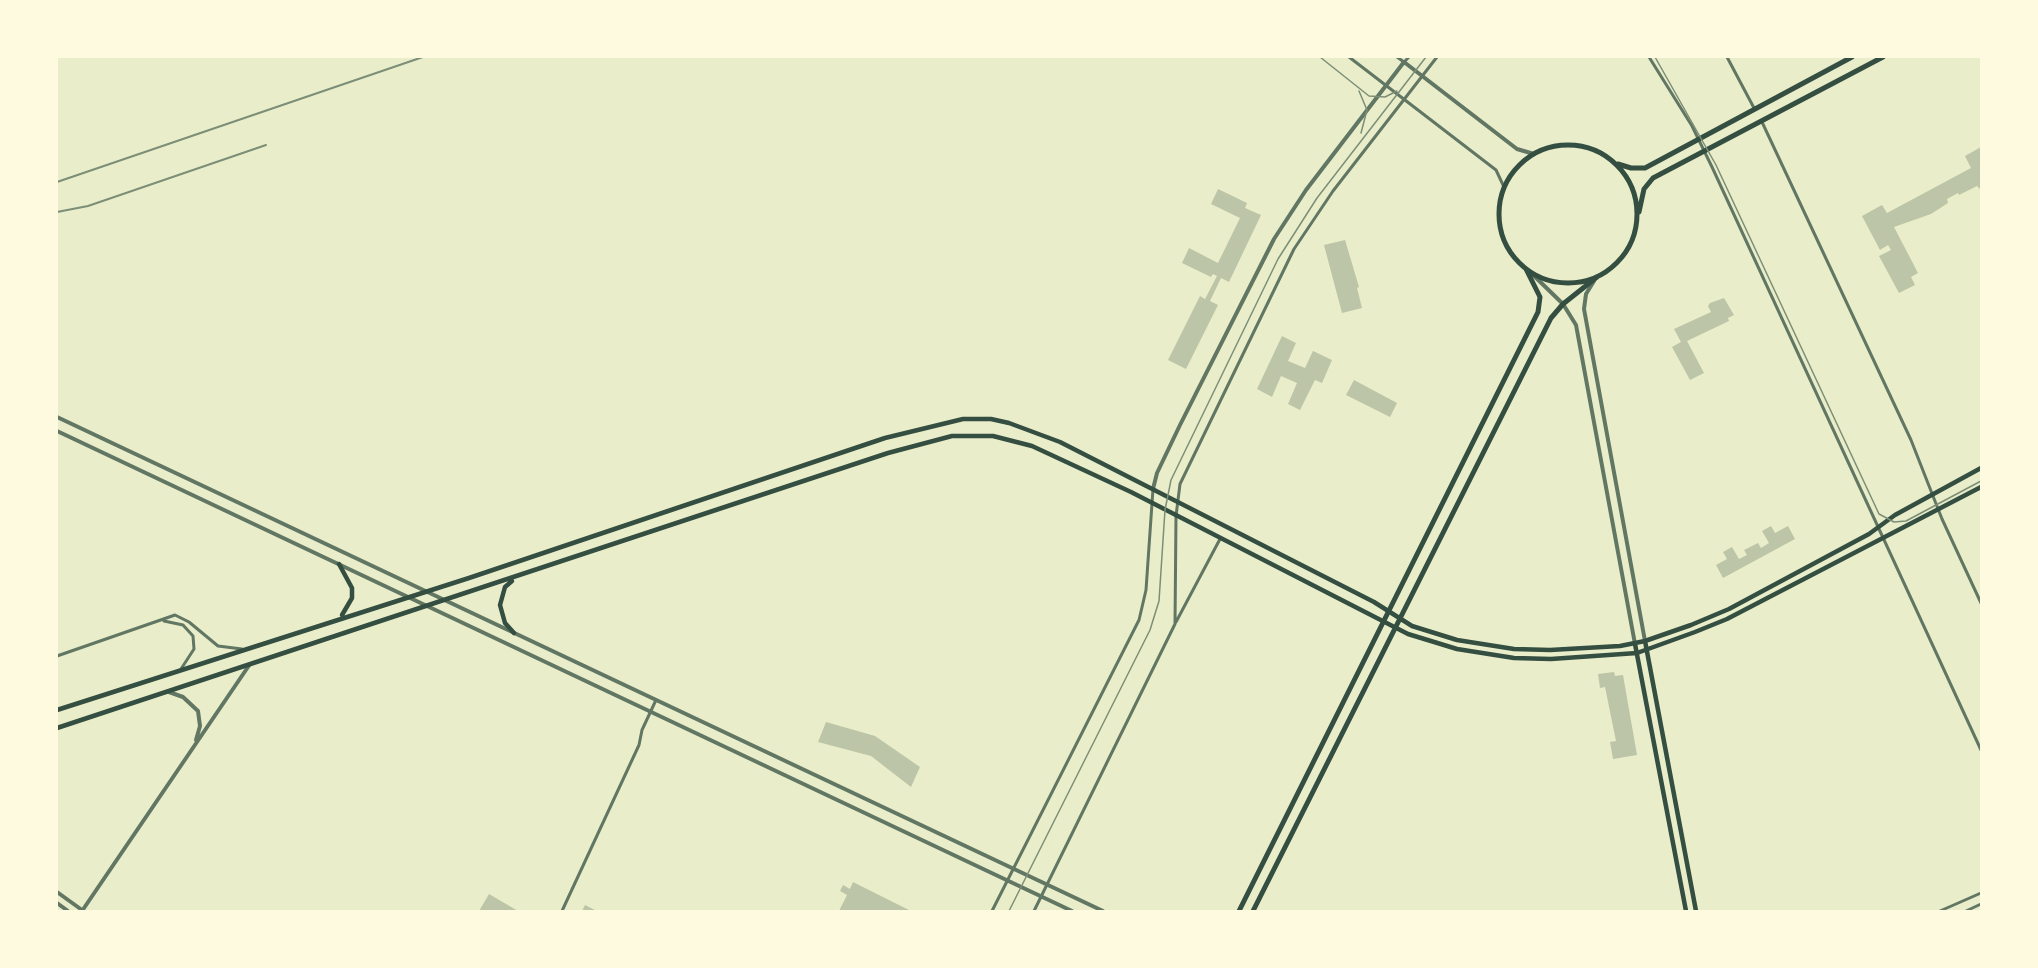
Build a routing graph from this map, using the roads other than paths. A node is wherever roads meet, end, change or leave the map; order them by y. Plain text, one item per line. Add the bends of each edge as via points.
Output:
1 (1349, 57) edge
2 (1397, 57) edge
3 (1409, 57) edge
4 (1437, 57) edge
5 (1648, 57) edge
6 (1727, 57) edge
7 (1852, 57) edge
8 (1883, 57) edge
9 (1404, 63) junction
10 (1422, 76) junction
11 (1387, 86) junction
12 (1405, 99) junction
13 (1754, 108) junction
14 (1761, 121) junction
15 (1698, 139) junction
16 (1704, 151) junction
17 (1534, 154) junction
18 (1614, 162) junction
19 (1504, 187) junction
20 (1637, 219) junction
21 (1526, 269) junction
22 (1597, 277) junction
23 (1563, 304) junction
24 (57, 417) edge
25 (57, 431) edge
26 (1981, 468) edge
27 (1981, 487) edge
28 (1153, 489) junction
29 (1934, 493) junction
30 (1151, 502) junction
31 (1177, 502) junction
32 (1939, 510) junction
33 (1176, 516) junction
34 (1878, 527) junction
35 (1882, 538) junction
36 (1220, 539) junction
37 (339, 564) junction
38 (514, 579) junction
39 (426, 591) junction
40 (408, 597) junction
41 (446, 601) junction
42 (1981, 603) edge
43 (429, 606) junction
44 (1388, 611) junction
45 (342, 617) junction
46 (1399, 618) junction
47 (163, 621) junction
48 (1383, 621) junction
49 (1175, 624) junction
50 (1394, 627) junction
51 (514, 633) junction
52 (1640, 642) junction
53 (242, 649) junction
54 (1642, 651) junction
55 (57, 656) edge
56 (251, 664) junction
57 (181, 669) junction
58 (169, 692) junction
59 (656, 700) junction
60 (57, 710) edge
61 (650, 711) junction
62 (57, 728) edge
63 (195, 742) junction
64 (1981, 750) edge
65 (1014, 869) junction
66 (1008, 880) junction
67 (1047, 885) junction
68 (57, 892) edge
69 (1981, 893) edge
70 (1042, 897) junction
71 (57, 903) edge
72 (1981, 904) edge
73 (68, 911) edge
74 (82, 911) edge
75 (562, 911) edge
76 (992, 911) edge
77 (1034, 911) edge
78 (1072, 911) edge
79 (1103, 911) edge
80 (1239, 911) edge
81 (1253, 911) edge
82 (1686, 911) edge
83 (1696, 911) edge
84 (1940, 911) edge
85 (1966, 911) edge

1 - 11 street
2 - 9 street
3 - 9 street
4 - 10 street
5 - 15 street
6 - 13 street
7 - 13 main road
8 - 14 main road
9 - 10 street
9 - 11 street
10 - 12 street
10 - 17 street via 1517,149
11 - 12 street
11 - 28 street via 1274,238 1157,473
12 - 19 street via 1496,170
12 - 31 street via 1333,190 1294,249 1180,484
13 - 15 main road
14 - 16 main road
14 - 29 street
15 - 16 street
15 - 18 main road via 1645,168
16 - 20 main road via 1648,183
16 - 34 street
17 - 18 main road via 1553,146 1574,145 1595,150
17 - 19 main road via 1516,168
18 - 20 main road via 1632,188
19 - 21 main road via 1499,209 1502,232 1511,252
20 - 22 main road via 1623,256
21 - 22 main road via 1560,282
21 - 23 street
21 - 44 main road via 1540,297 1538,312
22 - 23 main road
22 - 52 street via 1586,294 1584,309
23 - 46 main road via 1551,318
23 - 52 street via 1576,325
24 - 39 street
25 - 37 street
26 - 29 main road
27 - 32 main road
28 - 30 street
28 - 31 main road
28 - 39 main road via 1035,431 991,419 963,419 885,438
29 - 32 street
29 - 34 main road
30 - 33 main road
30 - 38 main road via 1032,446 993,436 952,436 888,453
30 - 65 street via 1146,590 1139,620
31 - 33 street
31 - 44 main road
32 - 35 main road
32 - 42 street
33 - 36 main road
33 - 49 street
34 - 35 street
34 - 52 main road via 1729,609
35 - 54 main road via 1727,618
35 - 64 street
36 - 48 main road
36 - 49 street
37 - 40 street
37 - 45 main road via 352,588 350,604
38 - 41 main road
38 - 51 main road via 505,587 500,605
39 - 40 main road
39 - 41 street
40 - 43 street
40 - 45 main road
41 - 43 main road
41 - 51 street
43 - 56 main road
43 - 61 street
44 - 46 main road
44 - 48 main road
45 - 53 main road
46 - 50 main road
46 - 52 main road via 1457,640 1514,649 1589,649
47 - 53 street via 169,616 181,617 218,646
47 - 55 street
47 - 57 street via 183,625 193,636 194,649
48 - 50 main road
48 - 80 main road
49 - 67 street
50 - 54 main road via 1457,649 1514,658 1551,659
50 - 81 main road
51 - 59 street
52 - 54 main road
52 - 54 main road
53 - 57 main road
54 - 82 main road
54 - 83 main road
56 - 58 main road
56 - 63 street
57 - 60 main road
58 - 62 main road
58 - 63 street via 183,697 198,711 200,726
59 - 61 street
59 - 65 street
61 - 66 street
61 - 75 street via 639,745
63 - 74 street
65 - 66 street
65 - 67 street
66 - 70 street
66 - 76 street
67 - 70 street
67 - 79 street
68 - 74 street
69 - 84 street
70 - 77 street
70 - 78 street
71 - 73 street
72 - 85 street

